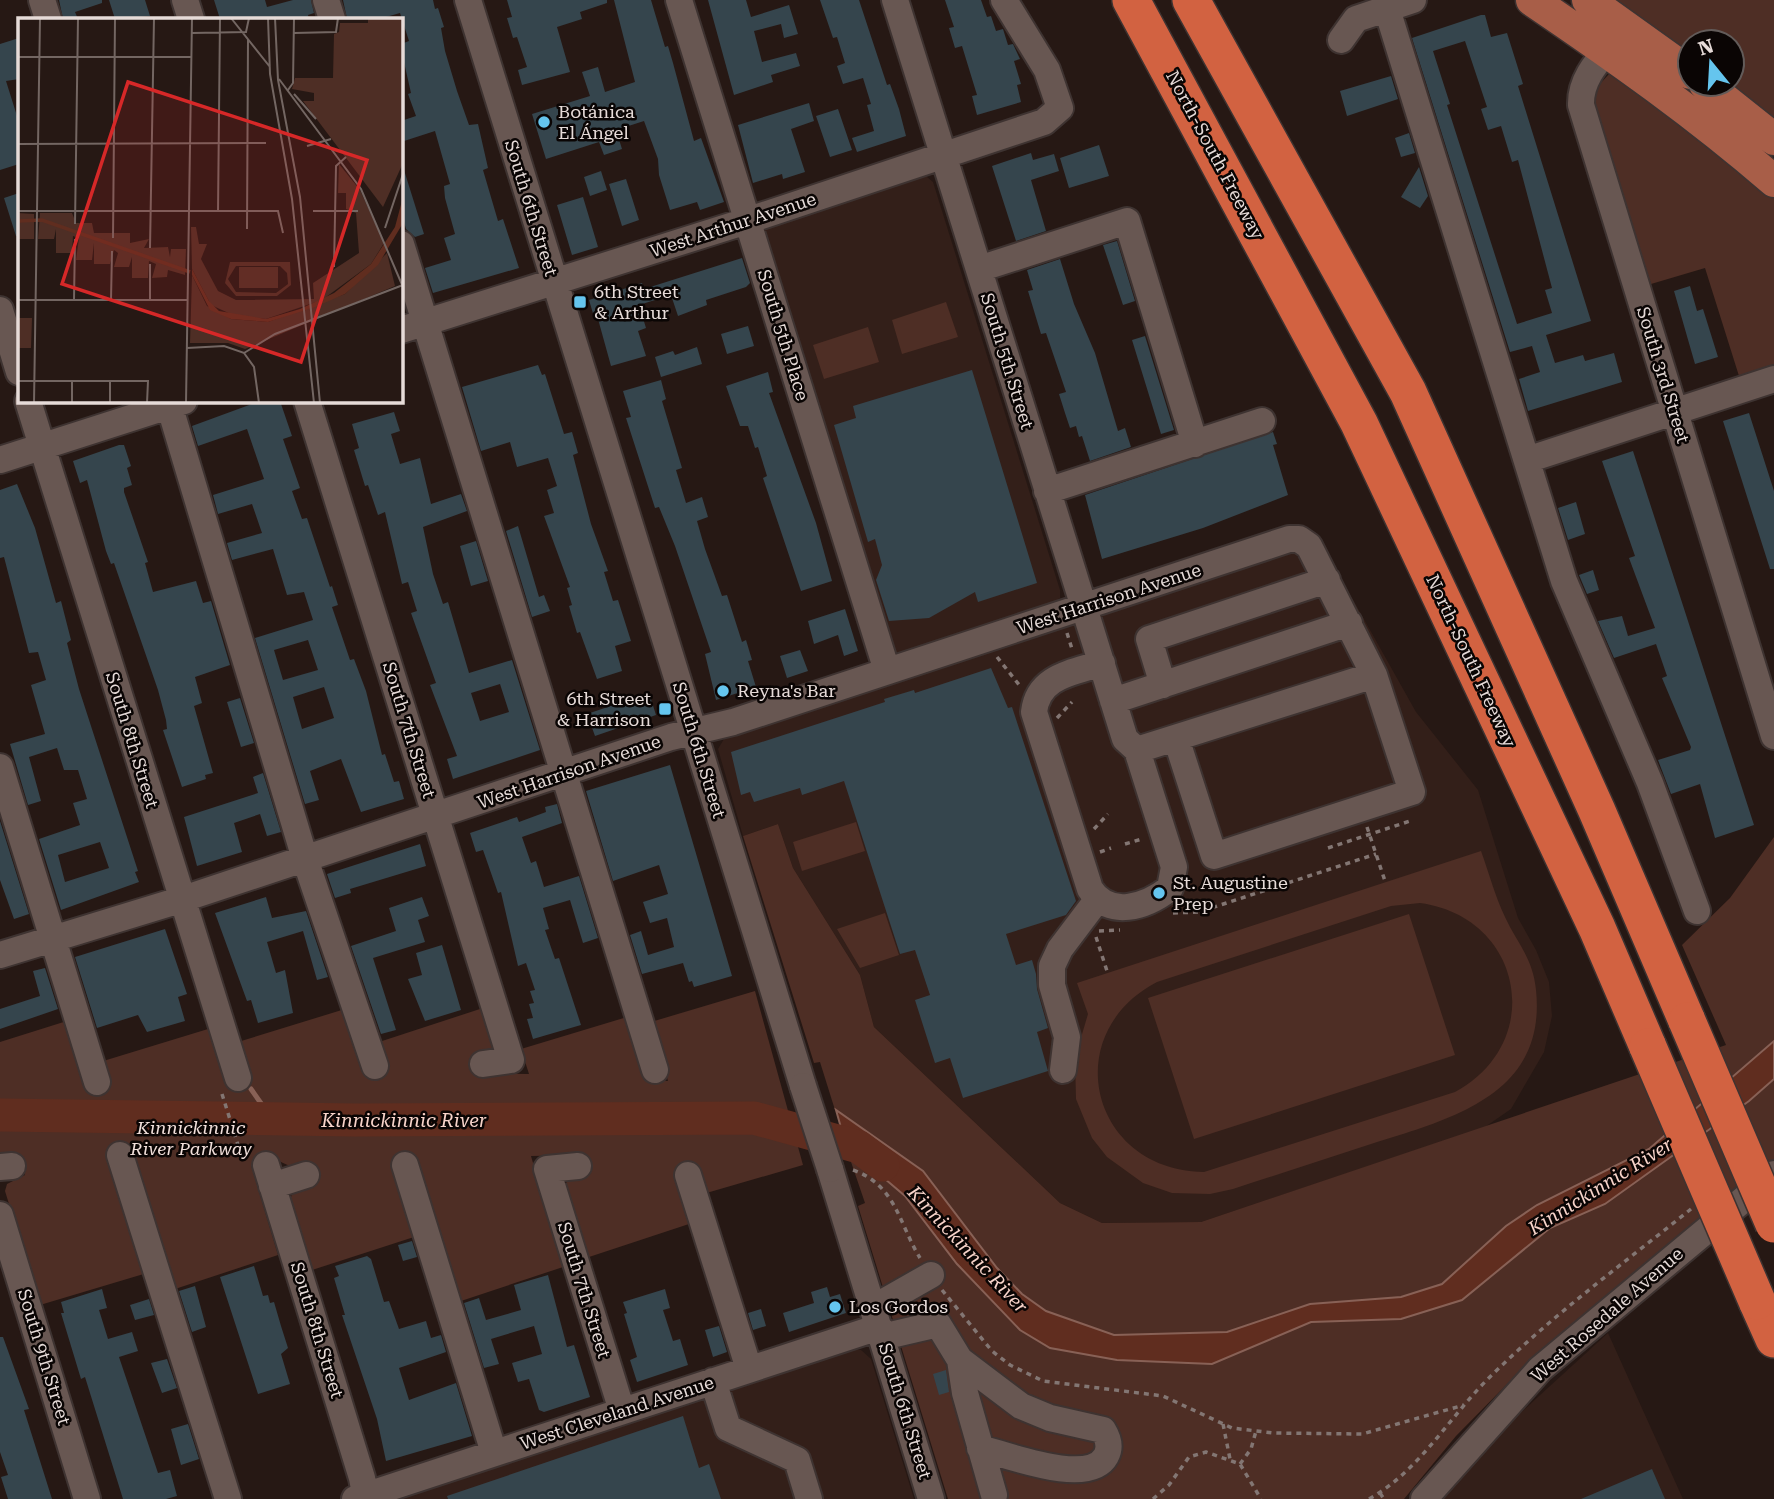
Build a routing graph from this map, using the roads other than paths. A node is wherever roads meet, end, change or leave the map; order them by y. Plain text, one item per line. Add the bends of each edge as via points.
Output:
1 (42, 0) edge
2 (185, 0) edge
3 (326, 0) edge
4 (468, 0) edge
5 (679, 0) edge
6 (895, 0) edge
7 (1004, 0) edge
8 (1131, 0) edge
9 (1191, 0) edge
10 (1413, 0) edge
11 (1532, 0) edge
12 (1588, 0) edge
13 (1387, 9) junction
14 (48, 18) edge
15 (191, 18) edge
16 (332, 18) edge
17 (1628, 25) junction
18 (1341, 40) dead end
19 (1607, 51) junction
20 (1676, 62) edge
21 (1723, 98) edge
22 (1774, 139) edge
23 (944, 156) junction
24 (1774, 181) edge
25 (748, 221) junction
26 (402, 251) edge
27 (979, 269) junction
28 (554, 283) junction
29 (0, 310) edge
30 (413, 326) edge
31 (18, 369) edge
32 (1774, 379) edge
33 (28, 402) edge
34 (174, 402) edge
35 (307, 402) edge
36 (1674, 411) junction
37 (1262, 421) dead end
38 (1195, 444) junction
39 (42, 446) junction
40 (0, 460) edge
41 (1527, 460) junction
42 (1047, 491) junction
43 (1327, 580) junction
44 (1084, 607) junction
45 (1349, 623) junction
46 (1102, 663) junction
47 (887, 671) junction
48 (1374, 675) junction
49 (1163, 685) junction
50 (1117, 712) junction
51 (694, 732) junction
52 (1774, 736) edge
53 (1176, 738) junction
54 (1137, 751) junction
55 (0, 767) edge
56 (563, 774) junction
57 (435, 816) junction
58 (305, 859) junction
59 (180, 900) junction
60 (1097, 900) junction
61 (1697, 911) dead end
62 (53, 938) junction
63 (0, 955) edge
64 (483, 1064) dead end
65 (375, 1066) dead end
66 (655, 1070) dead end
67 (1063, 1070) dead end
68 (228, 1080) road end
69 (97, 1082) dead end
70 (120, 1155) dead end
71 (405, 1165) dead end
72 (578, 1166) dead end
73 (1774, 1174) edge
74 (306, 1175) dead end
75 (688, 1175) dead end
76 (0, 1215) edge
77 (1774, 1224) edge
78 (931, 1275) road end
79 (878, 1324) junction
80 (1774, 1339) edge
81 (960, 1360) junction
82 (749, 1369) junction
83 (713, 1381) junction
84 (622, 1411) junction
85 (980, 1448) junction
86 (494, 1453) junction
87 (994, 1495) dead end
88 (362, 1498) edge
89 (87, 1499) edge
90 (228, 1499) edge
91 (809, 1499) edge
92 (931, 1499) edge
93 (1424, 1499) edge

1 - 14 street
2 - 15 street
3 - 16 street
4 - 28 street, South 6th Street
5 - 25 street, South 5th Place
6 - 23 street, South 5th Street
7 - 23 street, West Arthur Avenue via 1047,70 1060,108 1044,122
8 - 80 highway, North-South Freeway, bridge via 1359,423 1597,928
9 - 77 highway, bridge via 1408,392 1597,811
10 - 13 street
11 - 19 main road
12 - 17 main road
13 - 18 street via 1356,19
13 - 41 street
17 - 19 street, South 3rd Street
17 - 20 main road
19 - 24 main road
19 - 36 street, South 3rd Street via 1581,90 1581,105
21 - 22 main road
23 - 25 street, West Arthur Avenue
23 - 27 street, South 5th Street
25 - 28 street, West Arthur Avenue
25 - 47 street, South 5th Place
26 - 30 street
27 - 38 street via 1126,221
27 - 42 street, South 5th Street
28 - 30 street, West Arthur Avenue
28 - 51 street, South 6th Street
29 - 31 street
30 - 56 street
32 - 36 street
33 - 39 street, South 8th Street
34 - 39 street
34 - 58 street
35 - 57 street, South 7th Street
36 - 41 street
36 - 52 street, South 3rd Street
37 - 38 street
38 - 42 street
39 - 40 street
39 - 59 street, South 8th Street
41 - 61 street via 1564,581 1650,783
42 - 44 street, South 5th Street
43 - 44 street, West Harrison Avenue via 1309,546 1299,539 1289,540
43 - 45 street
43 - 49 street via 1149,639
44 - 46 street, South 5th Street
44 - 47 street, West Harrison Avenue
45 - 48 street
45 - 49 street
46 - 50 street, South 5th Street
46 - 60 street via 1049,681 1035,699 1034,712
47 - 51 street, West Harrison Avenue
48 - 53 street
48 - 53 street via 1412,792 1214,856
49 - 50 street
50 - 54 street, South 5th Street via 1125,739
51 - 56 street, West Harrison Avenue
51 - 79 street, South 6th Street, bridge via 803,1086 839,1169
53 - 54 street
54 - 60 street, South 5th Street via 1174,878 1159,897 1121,909
55 - 62 street
56 - 57 street, West Harrison Avenue
56 - 66 street
57 - 58 street, West Harrison Avenue
57 - 64 street, South 7th Street via 511,1060
58 - 59 street, West Harrison Avenue
58 - 65 street
59 - 62 street, West Harrison Avenue
59 - 68 street, South 8th Street
60 - 67 street via 1052,966 1052,985 1067,1038
62 - 63 street, West Harrison Avenue
62 - 69 street
70 - 90 street
71 - 86 street
72 - 84 street, South 7th Street via 547,1169
73 - 93 street, West Rosedale Avenue via 1540,1369
74 - 88 street, South 8th Street via 269,1175
75 - 82 street
76 - 89 street, South 9th Street
78 - 79 street
79 - 81 street via 938,1324
79 - 82 street, West Cleveland Avenue
79 - 92 street, South 6th Street
81 - 85 street
81 - 85 street via 1021,1406 1103,1430 1109,1448 1106,1458 1073,1472
82 - 83 street, West Cleveland Avenue
83 - 84 street, West Cleveland Avenue
83 - 91 street via 728,1427 797,1461
84 - 86 street, West Cleveland Avenue
85 - 87 street
86 - 88 street, West Cleveland Avenue

